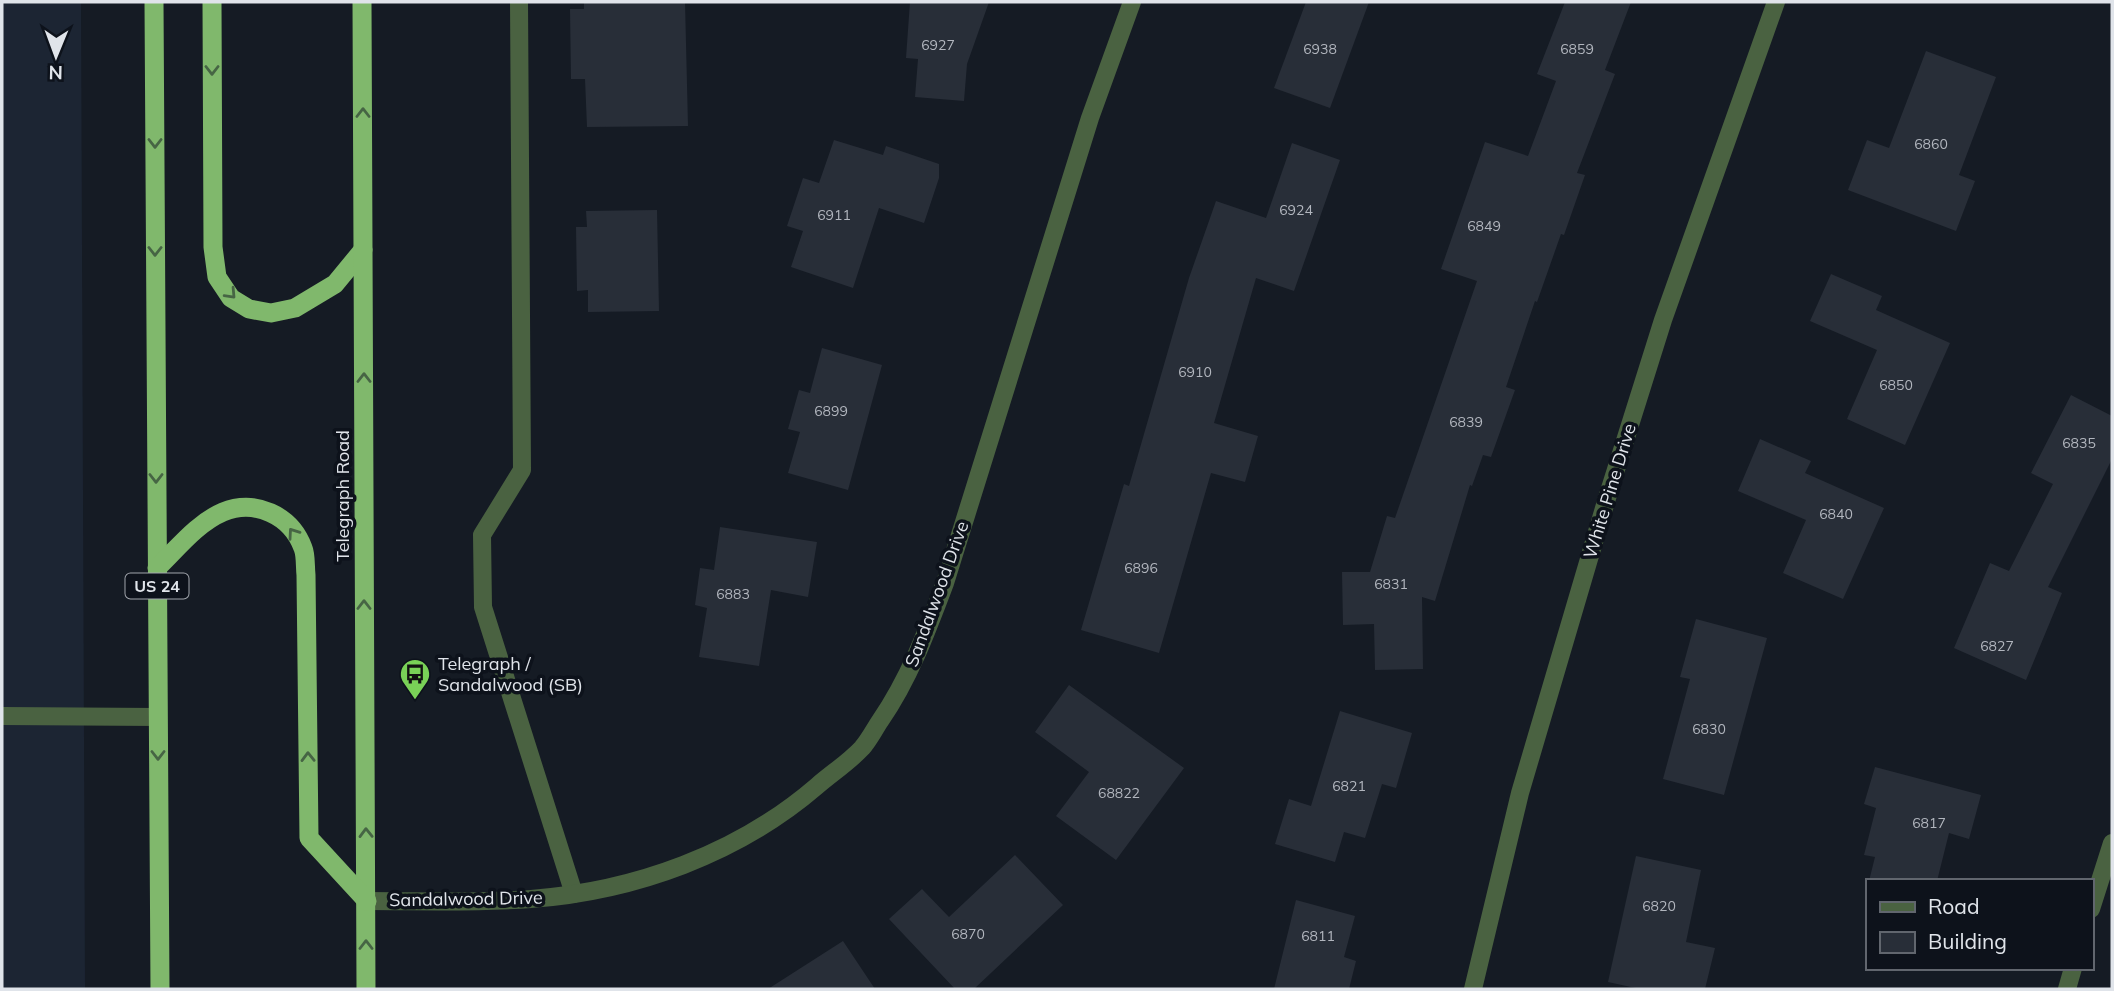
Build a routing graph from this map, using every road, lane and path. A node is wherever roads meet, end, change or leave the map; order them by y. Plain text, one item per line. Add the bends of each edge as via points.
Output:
1 (154, 2) edge
2 (212, 2) edge
3 (362, 2) edge
4 (519, 2) edge
5 (1132, 2) edge
6 (1776, 2) edge
7 (363, 250) junction
8 (157, 568) junction
9 (2, 716) edge
10 (158, 717) junction
11 (2112, 843) edge
12 (574, 894) junction
13 (367, 901) junction
14 (2093, 903) edge
15 (2072, 970) edge
16 (160, 989) edge
17 (366, 989) edge
18 (1473, 989) edge
19 (2067, 989) edge

1 -> 8 highway, US 24
2 -> 7 highway via 217,277 231,298 249,309 271,313 295,308 335,284
7 -> 3 highway, Telegraph Road
4 - 12 street via 522,470 482,535 483,607
5 - 12 street, Sandalwood Drive via 1090,118 945,583 893,701 862,748 758,830 660,874
6 - 18 street, White Pine Drive via 1663,320 1611,485 1520,793
13 -> 7 highway, Telegraph Road
8 - 10 highway, US 24
13 -> 8 highway via 309,838 306,575 303,549 292,527 262,509 242,507 201,526
9 - 10 street
10 -> 16 highway, US 24
11 - 14 street
12 - 13 street, Sandalwood Drive via 531,899
17 -> 13 highway, Telegraph Road
15 - 19 street

